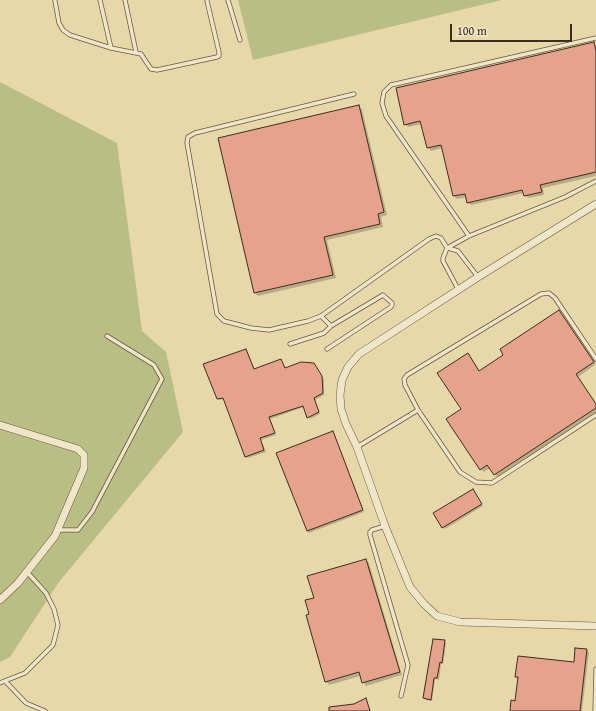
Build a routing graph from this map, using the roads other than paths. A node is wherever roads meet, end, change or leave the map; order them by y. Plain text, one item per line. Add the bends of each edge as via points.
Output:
1 (100, 0) edge
2 (125, 0) edge
3 (208, 0) edge
4 (228, 0) edge
5 (55, 1) edge
6 (596, 38) edge
7 (240, 40) dead end
8 (112, 48) junction
9 (136, 52) junction
10 (354, 94) dead end
11 (596, 181) edge
12 (596, 204) edge
13 (469, 236) junction
14 (447, 248) junction
15 (478, 277) junction
16 (458, 289) junction
17 (321, 316) junction
18 (331, 326) junction
19 (107, 336) dead end
20 (290, 344) dead end
21 (327, 349) dead end
22 (596, 359) edge
23 (418, 410) junction
24 (596, 415) edge
25 (0, 425) edge
26 (357, 447) junction
27 (385, 526) junction
28 (57, 530) junction
29 (27, 572) junction
30 (0, 600) edge
31 (596, 626) edge
32 (596, 669) edge
33 (5, 681) junction
34 (0, 683) edge
35 (401, 696) dead end
36 (45, 711) edge
37 (595, 711) edge

1 - 8 lane
2 - 9 lane
3 - 9 lane via 219,52 217,57 157,70 151,69 144,57
4 - 7 lane
5 - 8 lane via 63,30 70,35
6 - 13 lane via 391,85 384,92 382,103 386,116
8 - 9 lane
10 - 17 lane via 195,133 188,137 187,143 217,314 224,321 269,330 288,327
11 - 13 lane via 565,197
12 - 15 street
13 - 14 lane
14 - 15 lane via 458,251
14 - 16 lane via 443,261
14 - 17 lane via 441,238 436,236 429,239
15 - 16 street
16 - 26 street via 359,354 348,367 342,380 341,409
17 - 18 lane
18 - 20 lane via 324,333
18 - 21 lane via 380,295 392,303 391,307
19 - 28 lane via 154,366 162,379 92,512 78,530
22 - 23 lane via 555,298 549,293 541,294 407,375 404,379 405,385
23 - 24 lane via 460,472 476,482 492,483
23 - 26 lane
25 - 28 street via 68,445 84,455 84,468
26 - 27 street
27 - 31 street via 410,587 437,616 460,622
27 - 35 lane via 372,530 370,535 408,665
28 - 29 street
29 - 30 street
29 - 33 lane via 46,593 58,625 53,645 25,673
32 - 37 lane
33 - 34 lane
33 - 36 lane via 26,703

